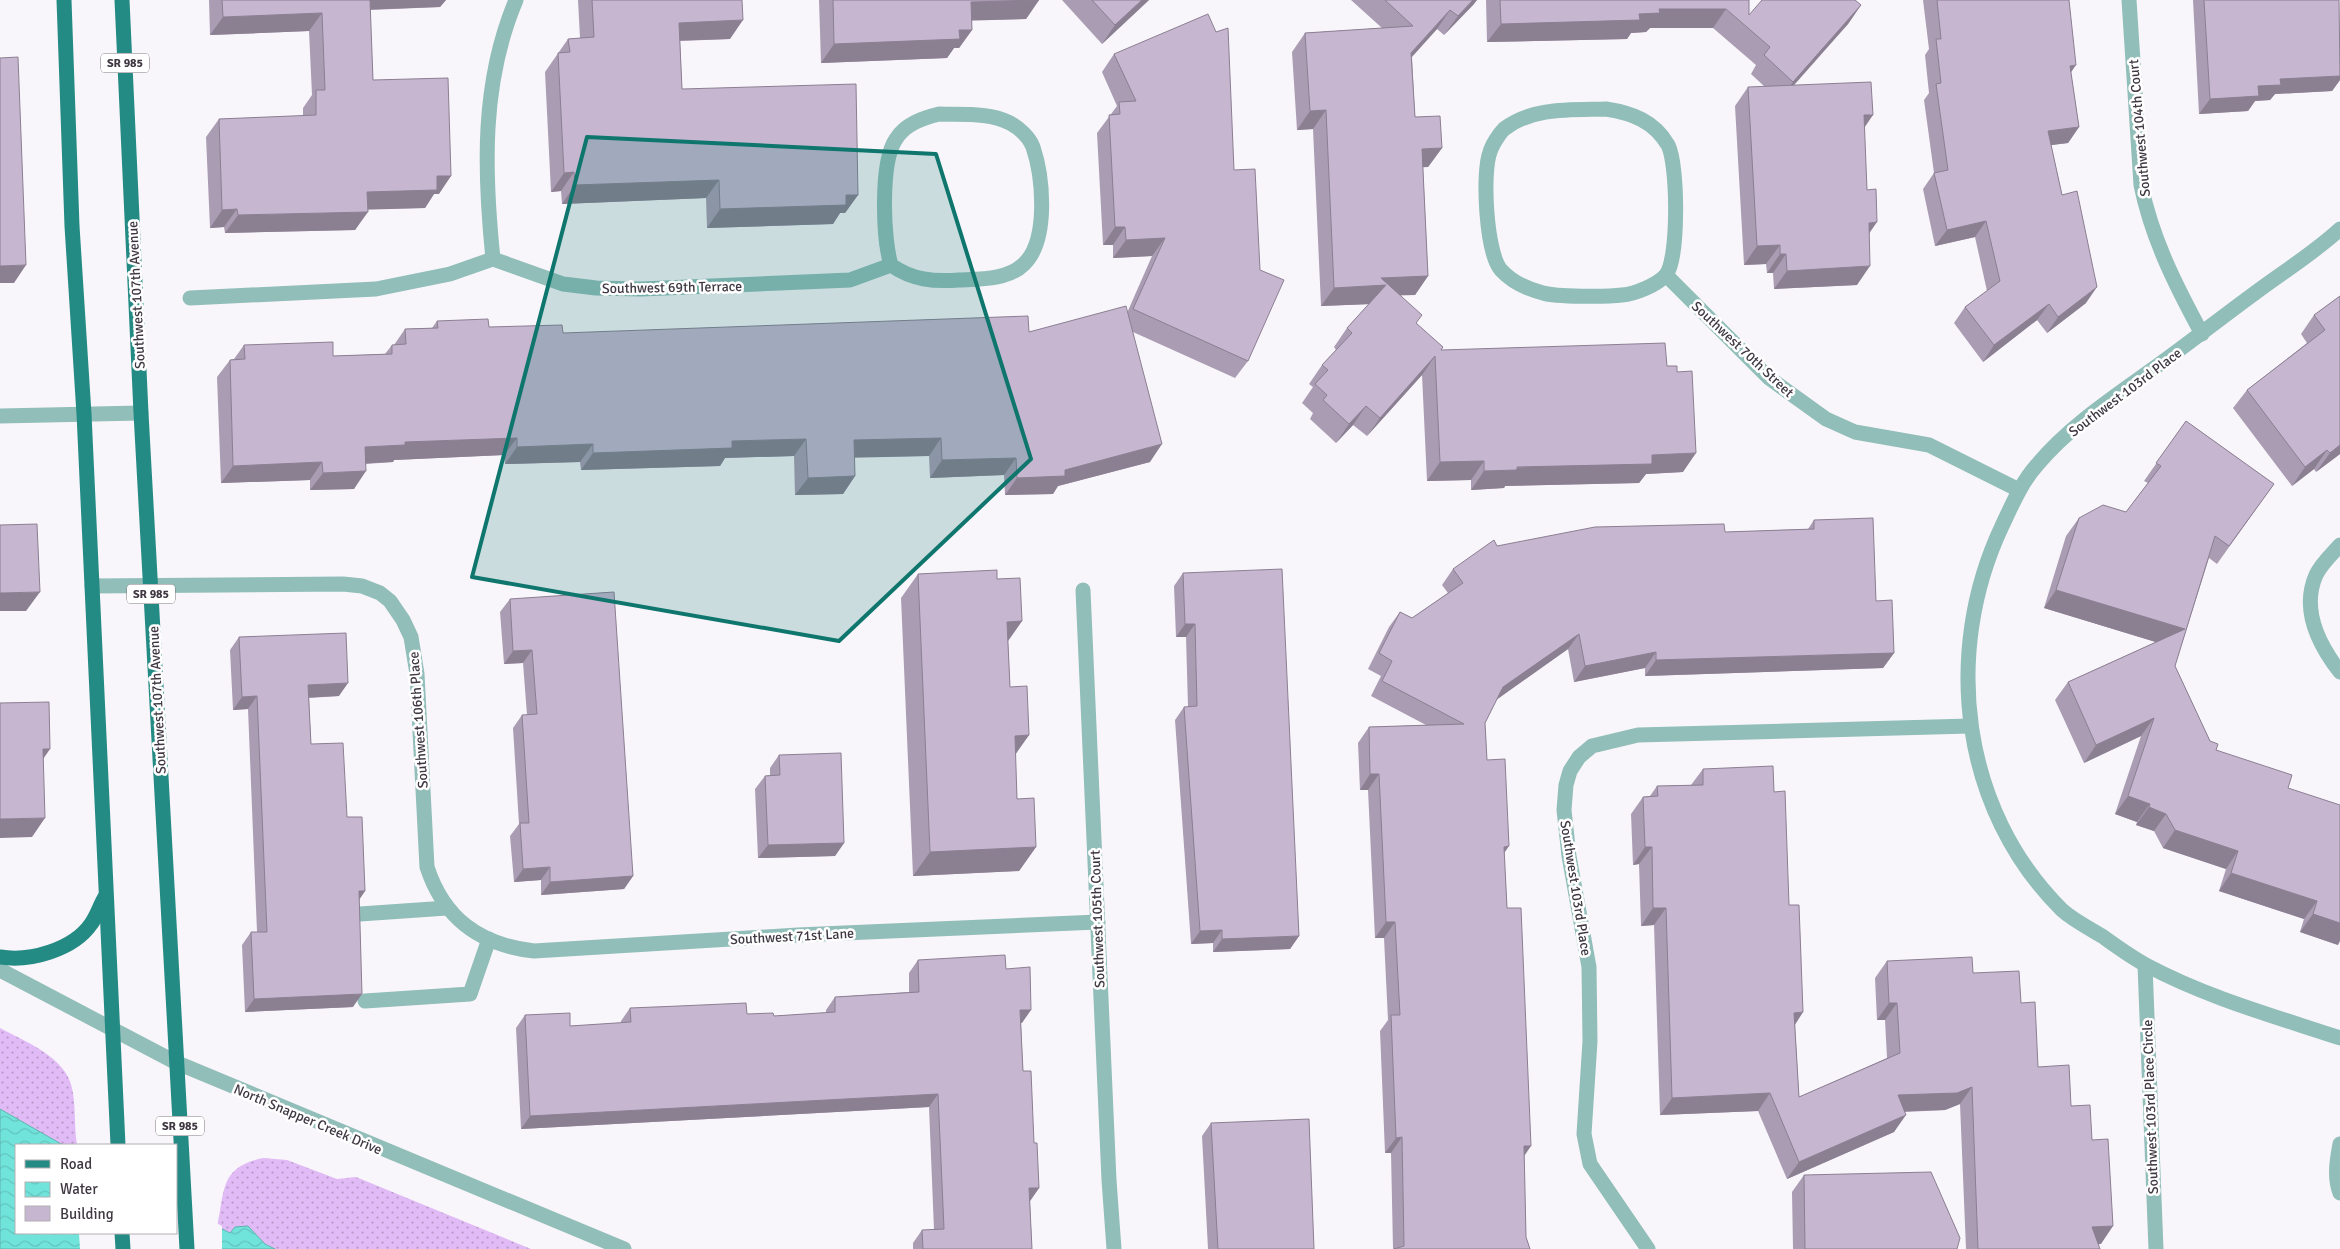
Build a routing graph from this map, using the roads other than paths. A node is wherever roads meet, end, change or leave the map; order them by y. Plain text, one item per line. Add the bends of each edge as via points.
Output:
1 (64, 0) edge
2 (122, 0) edge
3 (516, 0) edge
4 (2129, 0) edge
5 (2340, 229) edge
6 (493, 259) junction
7 (891, 265) junction
8 (1666, 275) junction
9 (190, 298) dead end
10 (2202, 334) junction
11 (141, 413) junction
12 (84, 414) junction
13 (0, 416) edge
14 (2019, 490) junction
15 (2340, 545) edge
16 (151, 585) junction
17 (92, 586) junction
18 (1083, 590) dead end
19 (2340, 672) edge
20 (1970, 726) junction
21 (105, 895) junction
22 (447, 908) junction
23 (360, 914) edge
24 (1098, 922) junction
25 (489, 939) junction
26 (0, 957) edge
27 (2145, 965) junction
28 (0, 970) edge
29 (365, 1001) dead end
30 (111, 1030) junction
31 (2340, 1038) edge
32 (176, 1062) junction
33 (118, 1144) edge
34 (2340, 1144) edge
35 (2340, 1193) edge
36 (122, 1234) edge
37 (123, 1249) edge
38 (187, 1249) edge
39 (624, 1249) edge
40 (1114, 1249) edge
41 (1648, 1249) edge
42 (2156, 1249) edge

1 - 12 main road via 72,226
2 - 11 main road, Southwest 107th Avenue / SR 985
3 - 6 street via 496,59 490,93 488,204
4 - 10 street, Southwest 104th Court via 2141,185 2146,208 2164,259
5 - 10 street, Southwest 103rd Place
6 - 7 street, Southwest 69th Terrace via 563,284 641,290 850,280
6 - 9 street via 450,274 376,289
7 - 7 street via 918,278 940,282 992,278 1024,264 1036,248 1041,223 1037,165 1032,146 1023,133 1009,122 988,117 939,114 922,118 907,127 890,152 884,233
8 - 8 street via 1675,241 1673,160 1669,146 1648,122 1626,112 1606,109 1560,110 1519,120 1503,130 1490,152 1486,176 1488,225 1500,269 1520,286 1544,294 1623,295 1647,288
8 - 14 street, Southwest 70th Street via 1769,378 1826,419 1855,432 1929,445
10 - 14 street, Southwest 103rd Place via 2072,430 2037,464
11 - 12 street
11 - 16 main road, Southwest 107th Avenue / SR 985
12 - 13 street
12 - 17 main road
14 - 20 street, Southwest 103rd Place via 1988,556 1972,614 1967,670
15 - 19 street via 2316,575 2310,607 2324,648
16 - 17 street, Southwest 106th Place
16 - 22 street, Southwest 106th Place via 343,584 362,586 390,601 403,620 415,654 427,867 434,889
16 - 32 main road, Southwest 107th Avenue / SR 985
17 - 21 main road
18 - 24 street, Southwest 105th Court
20 - 27 street, Southwest 103rd Place via 1978,762 1998,818 2027,867 2064,911
20 - 41 street, Southwest 103rd Place via 1638,735 1592,746 1570,771 1564,810 1589,967 1590,1041 1584,1134 1590,1164
21 - 26 main road via 91,925 72,941 44,954
21 - 30 main road
22 - 23 street
22 - 25 street, Southwest 106th Place
24 - 25 street, Southwest 71st Lane via 534,951
24 - 40 street, Southwest 105th Court
25 - 29 street via 470,994
27 - 31 street, Southwest 103rd Place via 2223,1000
27 - 42 street, Southwest 103rd Place Circle
28 - 30 street, North Snapper Creek Drive
30 - 32 street, North Snapper Creek Drive
30 - 33 main road
32 - 38 main road, Southwest 107th Avenue / SR 985
32 - 39 street, North Snapper Creek Drive
34 - 35 street via 2336,1168
36 - 37 main road

